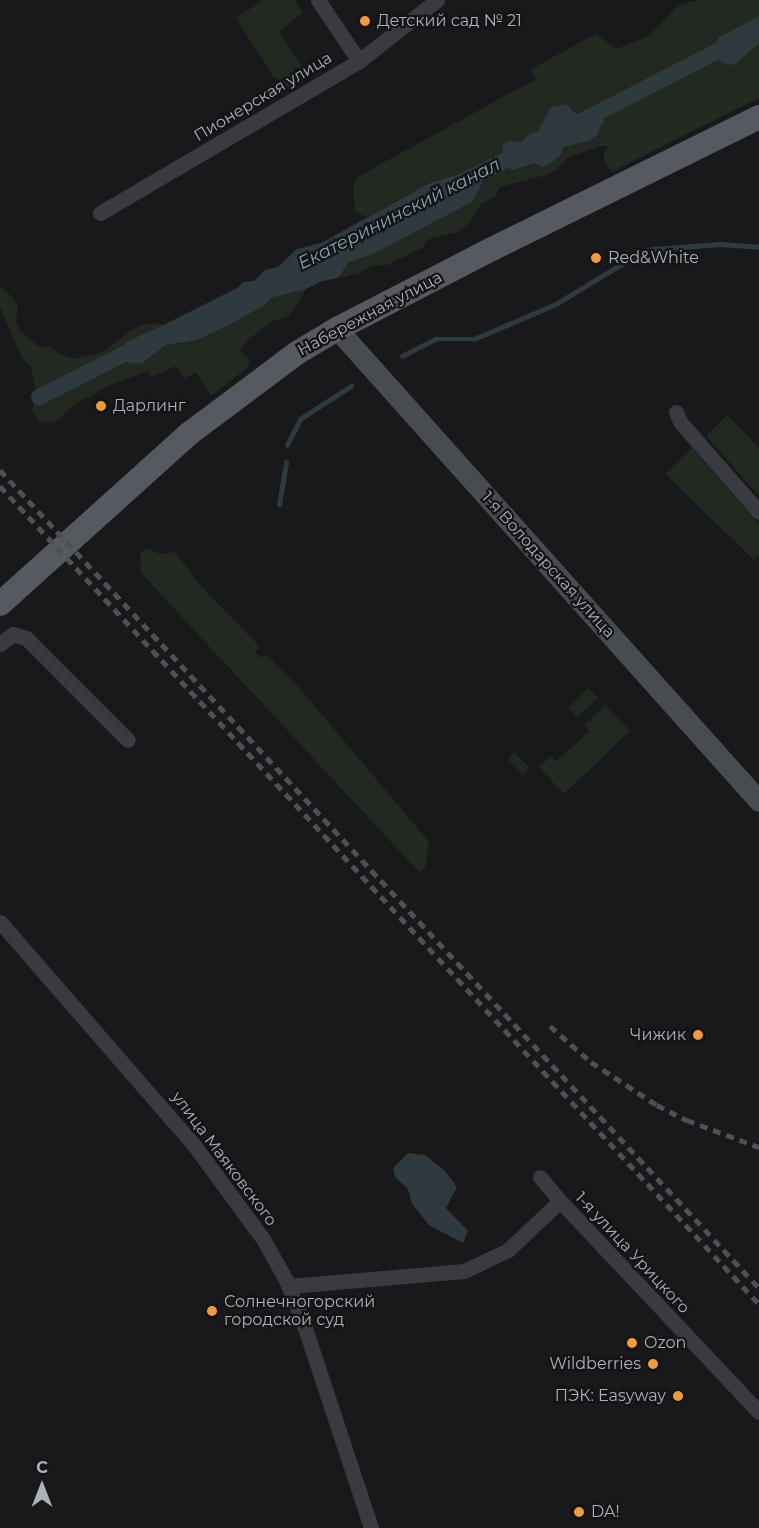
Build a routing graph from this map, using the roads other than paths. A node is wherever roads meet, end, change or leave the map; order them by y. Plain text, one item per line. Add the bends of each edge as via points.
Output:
1 (318, 0) edge
2 (436, 0) edge
3 (359, 61) junction
4 (759, 117) edge
5 (100, 213) dead end
6 (337, 329) junction
7 (676, 412) dead end
8 (759, 512) edge
9 (0, 604) edge
10 (0, 644) edge
11 (128, 740) dead end
12 (759, 801) edge
13 (0, 922) edge
14 (540, 1177) dead end
15 (560, 1202) junction
16 (289, 1286) junction
17 (759, 1412) edge
18 (371, 1528) edge

1 - 3 street
2 - 3 street, Пионерская улица
3 - 5 street, Пионерская улица
4 - 6 main road, Набережная улица
6 - 9 main road, Набережная улица via 269,372 190,433
6 - 12 street, 1-я Володарская улица
7 - 8 street via 681,423
10 - 11 street via 13,634 26,638
13 - 16 street, улица Маяковского via 194,1145 263,1239
14 - 15 street
15 - 16 street, 1-я улица Урицкого via 508,1250 473,1269 445,1275
15 - 17 street, 1-я улица Урицкого
16 - 18 street, улица Маяковского

